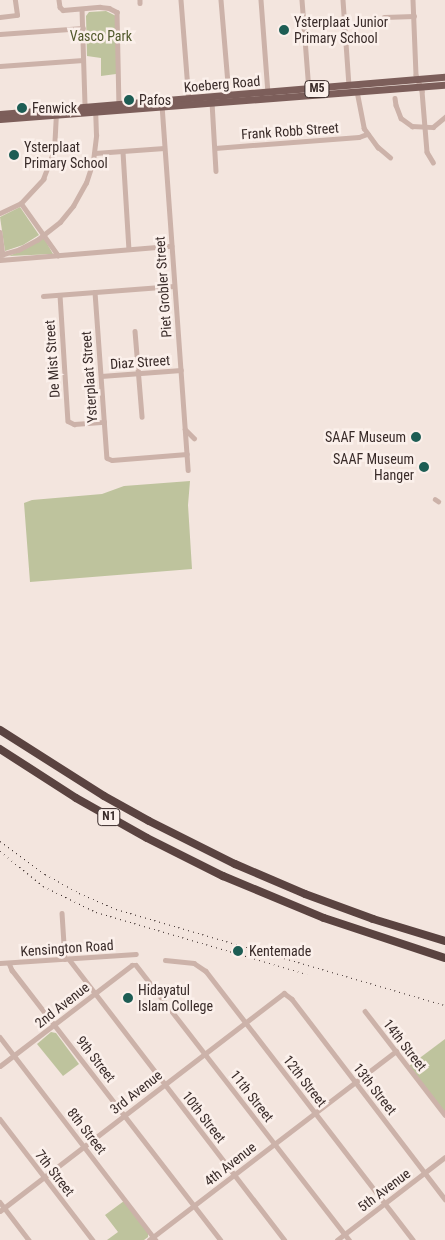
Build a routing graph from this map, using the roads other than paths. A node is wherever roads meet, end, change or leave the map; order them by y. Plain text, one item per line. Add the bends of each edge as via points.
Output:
1 (15, 0) edge
2 (60, 0) edge
3 (100, 0) edge
4 (181, 0) edge
5 (221, 0) edge
6 (261, 0) edge
7 (302, 0) edge
8 (343, 0) edge
9 (413, 0) edge
10 (100, 7) junction
11 (82, 9) junction
12 (414, 16) junction
13 (0, 17) edge
14 (384, 17) dead end
15 (83, 28) junction
16 (0, 34) edge
17 (84, 60) junction
18 (0, 66) edge
19 (445, 77) edge
20 (419, 83) junction
21 (445, 85) edge
22 (349, 86) junction
23 (358, 91) junction
24 (309, 92) junction
25 (269, 95) junction
26 (229, 96) junction
27 (395, 98) dead end
28 (189, 101) junction
29 (212, 102) junction
30 (119, 104) junction
31 (162, 104) junction
32 (85, 107) junction
33 (56, 112) junction
34 (95, 112) junction
35 (0, 114) edge
36 (445, 117) edge
37 (0, 119) edge
38 (425, 128) junction
39 (367, 134) junction
40 (164, 148) junction
41 (215, 148) junction
42 (123, 152) junction
43 (94, 153) junction
44 (390, 157) dead end
45 (433, 162) dead end
46 (216, 171) dead end
47 (21, 203) junction
48 (0, 213) edge
49 (0, 232) edge
50 (44, 235) junction
51 (171, 246) junction
52 (129, 249) junction
53 (58, 255) junction
54 (2, 257) edge
55 (174, 286) junction
56 (95, 292) junction
57 (60, 295) junction
58 (43, 296) dead end
59 (136, 331) dead end
60 (180, 370) junction
61 (139, 373) junction
62 (100, 376) junction
63 (142, 417) dead end
64 (104, 422) junction
65 (185, 430) junction
66 (194, 438) dead end
67 (187, 454) junction
68 (188, 470) dead end
69 (0, 730) edge
70 (0, 749) edge
71 (62, 913) dead end
72 (445, 941) edge
73 (136, 954) dead end
74 (445, 958) edge
75 (67, 959) junction
76 (165, 960) dead end
77 (9, 963) junction
78 (0, 964) edge
79 (138, 966) joint
80 (95, 993) junction
81 (286, 993) joint
82 (365, 1011) dead end
83 (245, 1022) junction
84 (55, 1024) junction
85 (0, 1036) edge
86 (396, 1051) junction
87 (205, 1053) junction
88 (14, 1055) junction
89 (0, 1066) edge
90 (355, 1082) junction
91 (165, 1084) junction
92 (315, 1113) junction
93 (124, 1115) junction
94 (445, 1115) edge
95 (0, 1119) edge
96 (275, 1144) junction
97 (84, 1146) junction
98 (445, 1157) edge
99 (425, 1173) junction
100 (235, 1175) junction
101 (44, 1177) junction
102 (445, 1199) edge
103 (0, 1202) edge
104 (385, 1203) junction
105 (194, 1206) junction
106 (2, 1209) edge
107 (344, 1234) junction
108 (153, 1239) edge
109 (29, 1240) edge
110 (93, 1240) edge
111 (220, 1240) edge
112 (285, 1240) edge
113 (337, 1240) edge
114 (349, 1240) edge
115 (413, 1240) edge

1 - 13 street via 17,14
2 - 11 street via 62,10
3 - 10 street
4 - 28 street
5 - 26 street
6 - 25 street
7 - 24 street
8 - 22 street
9 - 12 street
10 - 11 street
10 - 30 street via 114,9 118,14
11 - 15 street
12 - 14 street
12 - 20 street
15 - 16 street
15 - 17 street
17 - 18 street
17 - 32 street
19 - 20 main road, Koeberg Road / M5
20 - 21 main road, Koeberg Road / M5
20 - 22 main road, Koeberg Road / M5
20 - 23 main road, Koeberg Road / M5
20 - 38 street
22 - 24 main road, Koeberg Road / M5
23 - 24 main road, Koeberg Road / M5
23 - 39 street via 361,119
24 - 25 main road, Koeberg Road / M5
25 - 26 main road, Koeberg Road / M5
25 - 29 main road, Koeberg Road / M5
26 - 28 main road, Koeberg Road / M5
27 - 38 street via 401,118 412,126
28 - 29 main road, Koeberg Road / M5
28 - 31 main road, Koeberg Road / M5
29 - 41 street
30 - 31 main road, Koeberg Road / M5
30 - 32 main road, Koeberg Road / M5
31 - 34 main road, Koeberg Road / M5
31 - 40 street, Piet Grobler Street
32 - 33 main road, Koeberg Road / M5
33 - 34 main road, Koeberg Road / M5
33 - 35 main road, Koeberg Road / M5
33 - 37 main road, Koeberg Road / M5
33 - 47 street via 56,139 50,164 37,188
34 - 43 street
36 - 38 street via 438,124
38 - 45 street via 427,152
39 - 41 street, Frank Robb Street
39 - 44 street
40 - 42 street
40 - 51 street, Piet Grobler Street
41 - 46 street
42 - 43 street
42 - 52 street
43 - 50 street via 89,175 77,199 60,222
47 - 48 street
47 - 50 street
49 - 54 street
50 - 53 street
50 - 54 street
51 - 52 street
51 - 55 street, Piet Grobler Street
52 - 53 street
53 - 54 street
55 - 56 street
55 - 60 street, Piet Grobler Street
56 - 57 street
56 - 62 street, Ysterplaat Street
57 - 58 street
57 - 64 street, De Mist Street via 68,421 74,424
59 - 61 street
60 - 61 street, Diaz Street
60 - 65 street, Piet Grobler Street
61 - 62 street, Diaz Street
61 - 63 street
62 - 64 street, Ysterplaat Street
64 - 67 street, Ysterplaat Street via 109,460
65 - 66 street
65 - 67 street, Piet Grobler Street
67 - 68 street, Piet Grobler Street
69 - 72 highway, N1 via 119,804 235,864 373,919
70 - 74 highway, N1 via 76,798 223,876 324,918
71 - 75 street
73 - 75 street, Kensington Road
75 - 77 street, Kensington Road
75 - 80 street, 10th Street
76 - 83 street, 12th Street via 200,966
77 - 78 street, Kensington Road
77 - 84 street, 9th Street
79 - 80 street, 2nd Avenue via 132,965
79 - 87 street, 11th Street
80 - 84 street, 2nd Avenue
80 - 91 street, 10th Street
81 - 83 street, 3rd Avenue
81 - 90 street, 13th Street
82 - 86 street, 14th Street
83 - 87 street, 3rd Avenue
83 - 92 street, 12th Street
84 - 88 street, 2nd Avenue
84 - 93 street, 9th Street
85 - 88 street, 8th Street
86 - 90 street, 4th Avenue
86 - 94 street, 14th Street
87 - 91 street, 3rd Avenue
87 - 96 street, 11th Street
88 - 89 street, 2nd Avenue
88 - 97 street, 8th Street
90 - 92 street, 4th Avenue
90 - 99 street, 13th Street
91 - 93 street, 3rd Avenue
91 - 100 street, 10th Street
92 - 96 street, 4th Avenue
92 - 104 street, 12th Street
93 - 97 street, 3rd Avenue
93 - 105 street, 9th Street
95 - 101 street, 7th Street
96 - 100 street, 4th Avenue
96 - 107 street, 11th Street
97 - 101 street, 3rd Avenue
97 - 108 street, 8th Street
98 - 99 street, 5th Avenue
99 - 102 street, 13th Street
99 - 104 street, 5th Avenue
100 - 105 street, 4th Avenue
100 - 112 street, 10th Street
101 - 106 street, 3rd Avenue
101 - 110 street, 7th Street
103 - 106 street
104 - 107 street, 5th Avenue
104 - 115 street, 12th Street
105 - 108 street, 4th Avenue
105 - 111 street, 9th Street
106 - 109 street
107 - 113 street, 5th Avenue
107 - 114 street, 11th Street

